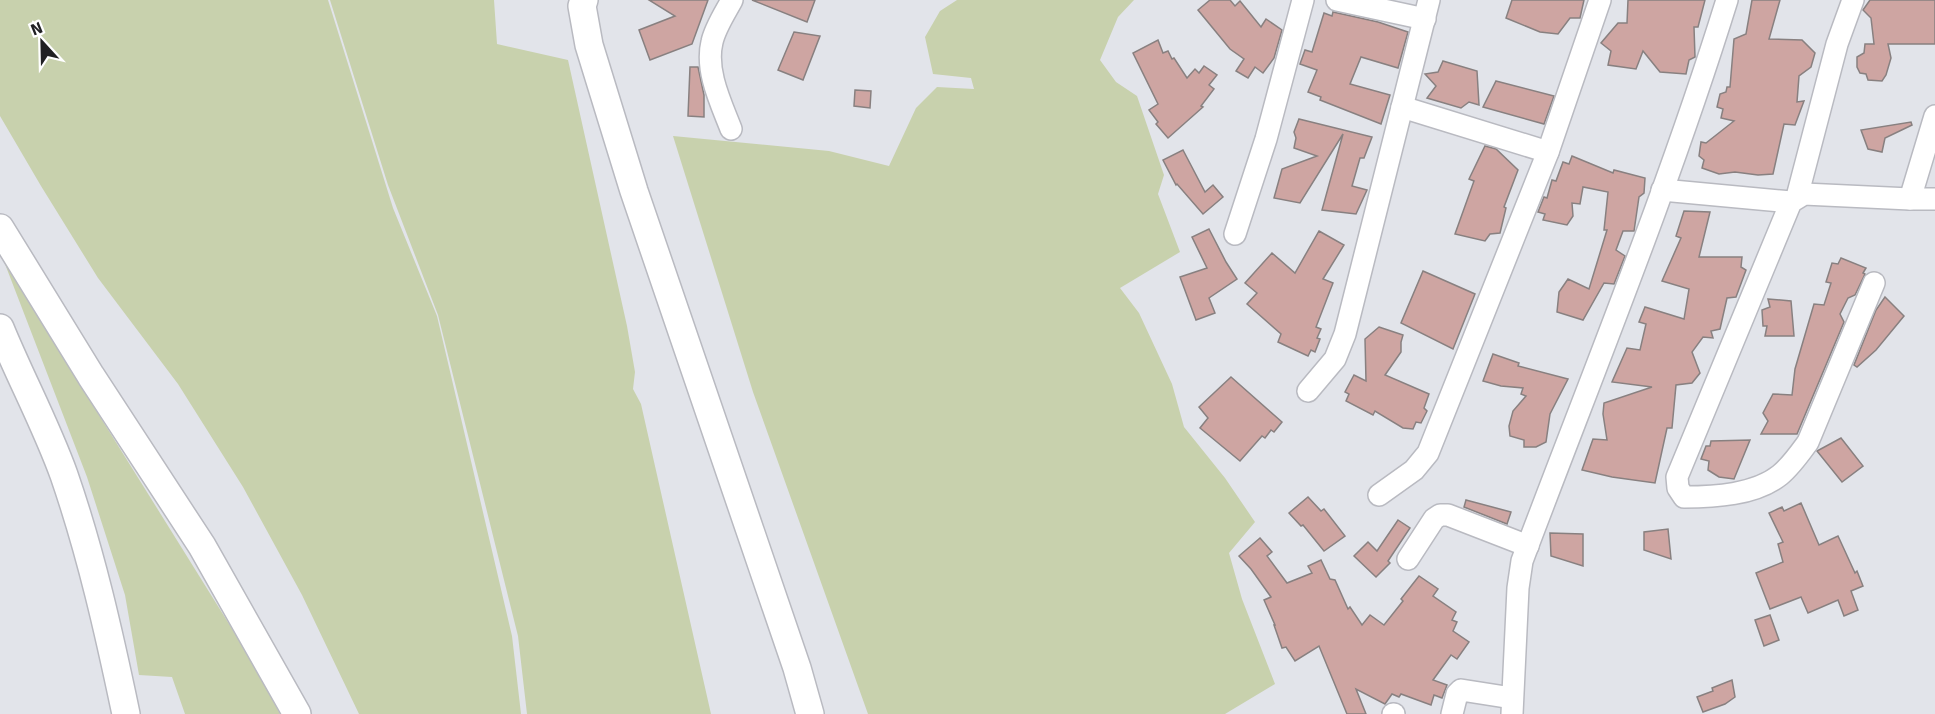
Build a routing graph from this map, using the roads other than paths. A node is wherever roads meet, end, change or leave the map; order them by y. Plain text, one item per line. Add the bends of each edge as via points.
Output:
1 (584, 0) edge
2 (732, 0) edge
3 (1303, 0) edge
4 (1337, 0) edge
5 (1600, 0) edge
6 (1727, 0) edge
7 (1853, 0) edge
8 (1427, 10) edge
9 (1401, 107) junction
10 (1935, 116) edge
11 (731, 129) dead end
12 (1548, 152) junction
13 (1662, 190) junction
14 (1794, 199) junction
15 (1910, 199) junction
16 (1935, 199) edge
17 (0, 228) edge
18 (1235, 234) dead end
19 (1875, 283) dead end
20 (0, 328) edge
21 (1308, 391) dead end
22 (1379, 495) dead end
23 (1528, 546) junction
24 (1408, 559) dead end
25 (1512, 706) edge
26 (126, 714) edge
27 (297, 714) edge
28 (810, 714) edge
29 (1452, 714) edge

1 - 28 main road via 589,45 634,191
2 - 11 street via 711,43 717,93
3 - 18 street via 1266,139
4 - 8 street
5 - 12 street
6 - 13 street
7 - 14 street
8 - 9 street
9 - 12 street
9 - 21 street via 1345,334 1335,359
10 - 15 street
12 - 22 street via 1428,453 1414,470
13 - 14 street
13 - 23 street
14 - 15 street via 1804,194
14 - 19 street via 1677,477 1684,497 1736,493 1779,476 1795,460 1808,442
15 - 16 street
17 - 27 main road via 202,546
20 - 26 main road via 63,473 84,536
23 - 24 street via 1440,515
23 - 25 street via 1518,588
25 - 29 street via 1461,690

